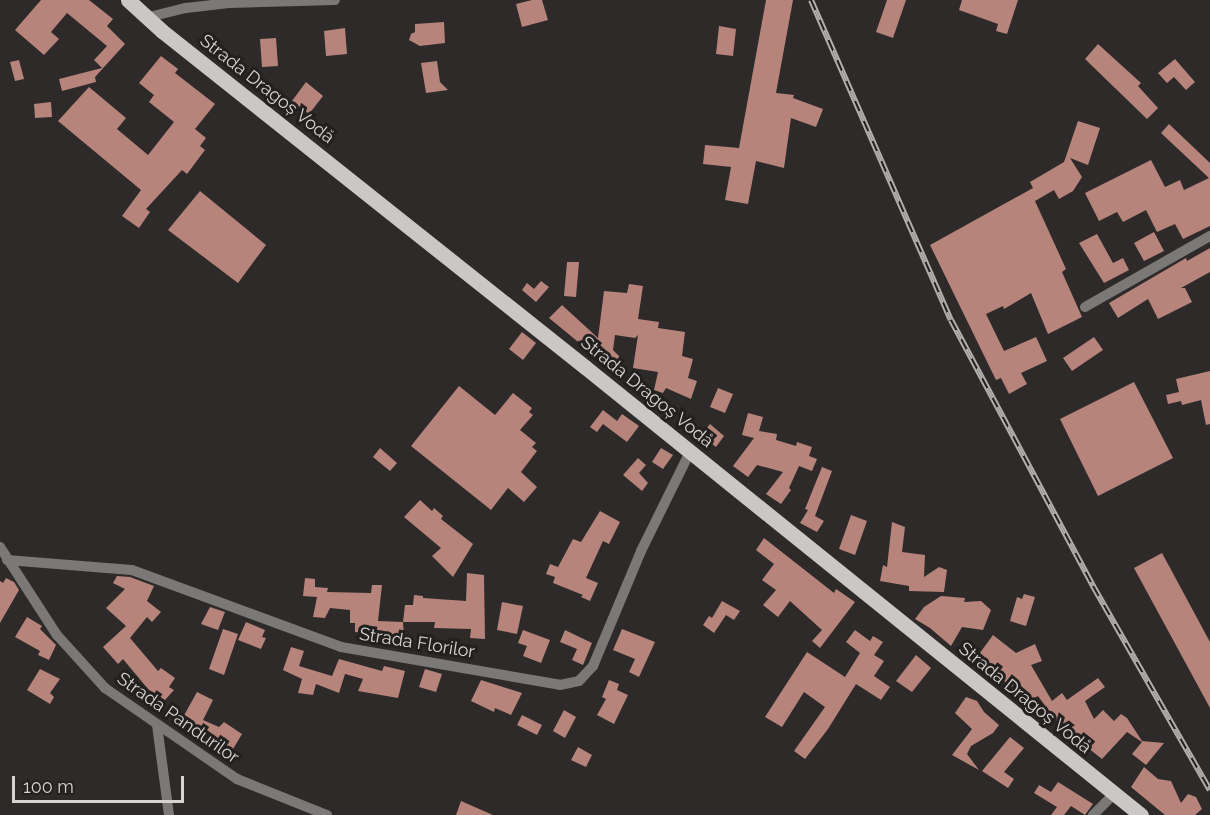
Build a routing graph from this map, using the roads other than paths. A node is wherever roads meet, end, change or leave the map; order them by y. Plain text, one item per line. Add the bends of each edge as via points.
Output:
1 (128, 0) edge
2 (334, 0) edge
3 (149, 17) junction
4 (1210, 236) edge
5 (1085, 307) dead end
6 (690, 452) junction
7 (0, 547) edge
8 (7, 560) junction
9 (157, 725) junction
10 (1113, 795) junction
11 (169, 815) edge
12 (327, 815) edge
13 (1093, 815) edge
14 (1141, 815) edge

1 - 3 main road, Strada Dragoș Vodă
2 - 3 street via 229,3
3 - 6 main road, Strada Dragoș Vodă
4 - 5 street
6 - 8 street, Strada Florilor via 641,551 593,666 579,681 560,685 341,647 132,570
6 - 10 main road, Strada Dragoș Vodă
7 - 8 street, Strada Pandurilor
8 - 9 street, Strada Pandurilor via 65,644 105,688
9 - 11 street
9 - 12 street, Strada Pandurilor via 237,779
10 - 13 street
10 - 14 main road, Strada Dragoș Vodă

